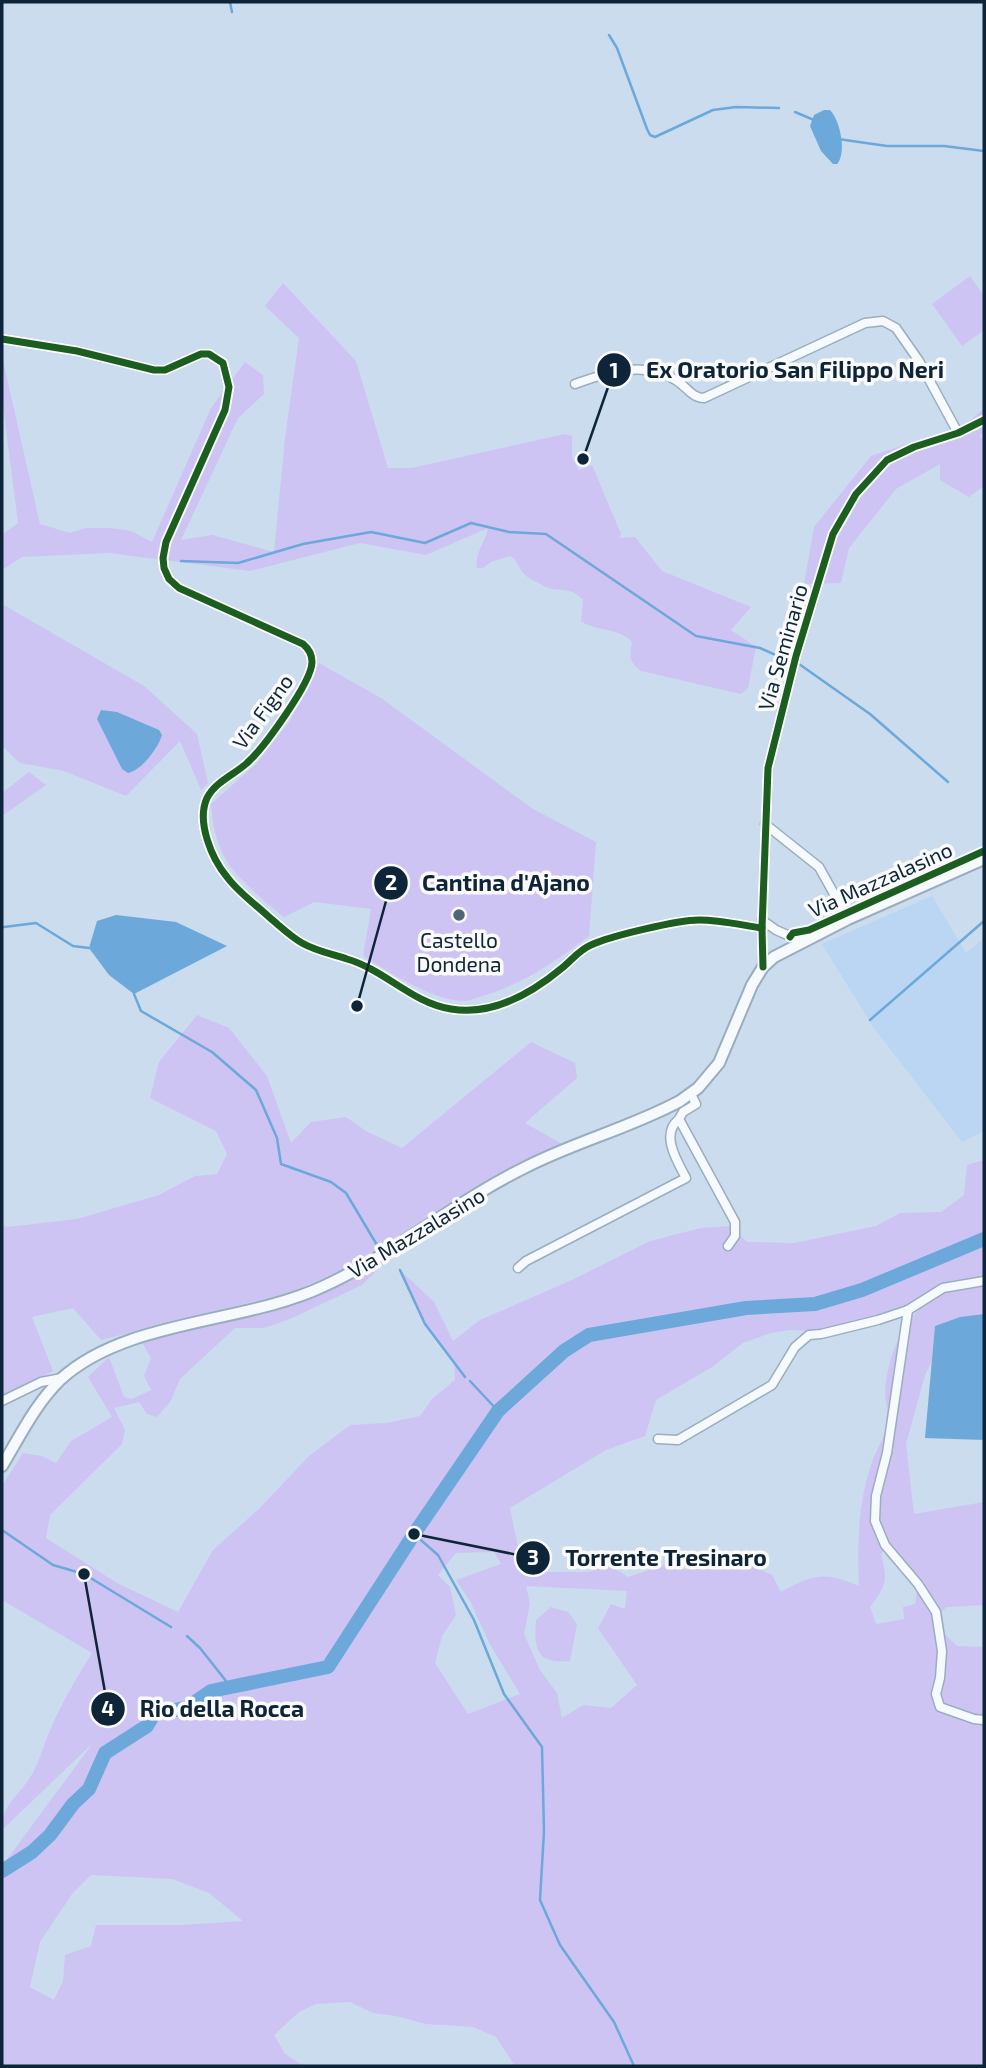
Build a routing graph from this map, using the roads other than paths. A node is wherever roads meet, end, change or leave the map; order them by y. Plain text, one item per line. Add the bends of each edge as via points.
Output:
1 (2, 339) edge
2 (575, 384) dead end
3 (984, 420) edge
4 (958, 433) junction
5 (765, 824) junction
6 (984, 859) edge
7 (848, 919) junction
8 (762, 924) junction
9 (800, 941) junction
10 (763, 967) junction
11 (691, 1094) junction
12 (679, 1119) junction
13 (728, 1247) dead end
14 (518, 1268) dead end
15 (984, 1280) edge
16 (908, 1310) junction
17 (62, 1378) junction
18 (2, 1401) edge
19 (658, 1439) dead end
20 (2, 1466) edge
21 (984, 1720) edge

1 - 8 street, Via Figno via 153,370 165,370 201,354 223,363 229,387 225,410 171,527 163,558 169,579 179,588 309,649 308,676 259,750 214,790 205,806 204,821 225,876 294,938 359,963 435,1005 471,1010 524,995 586,947 610,938 698,920
2 - 4 street via 647,369 671,377 692,395 704,398 865,323 883,321 896,328 919,362
3 - 4 street, Via Seminario
4 - 5 street, Via Seminario via 887,460 871,475 833,534 774,740
5 - 7 street via 819,867
5 - 8 street, Via Seminario
6 - 7 main road, Via Mazzalasino
7 - 9 main road, Via Mazzalasino
8 - 9 street
8 - 10 street, Via Seminario
9 - 10 main road, Via Mazzalasino
10 - 11 main road, Via Mazzalasino via 719,1063
11 - 12 street via 696,1104
11 - 17 main road, Via Mazzalasino via 523,1168 325,1286 282,1303 138,1338 103,1352
12 - 13 street via 735,1222 735,1236
12 - 14 street via 672,1124 672,1149 687,1178
15 - 16 street via 943,1288
16 - 19 street via 809,1335 795,1347 772,1385 678,1440
16 - 21 street via 903,1360 876,1496 876,1521 886,1545 936,1612 942,1651 936,1694 940,1707
17 - 18 street via 41,1382
17 - 20 main road, Via Mazzalasino via 34,1412

